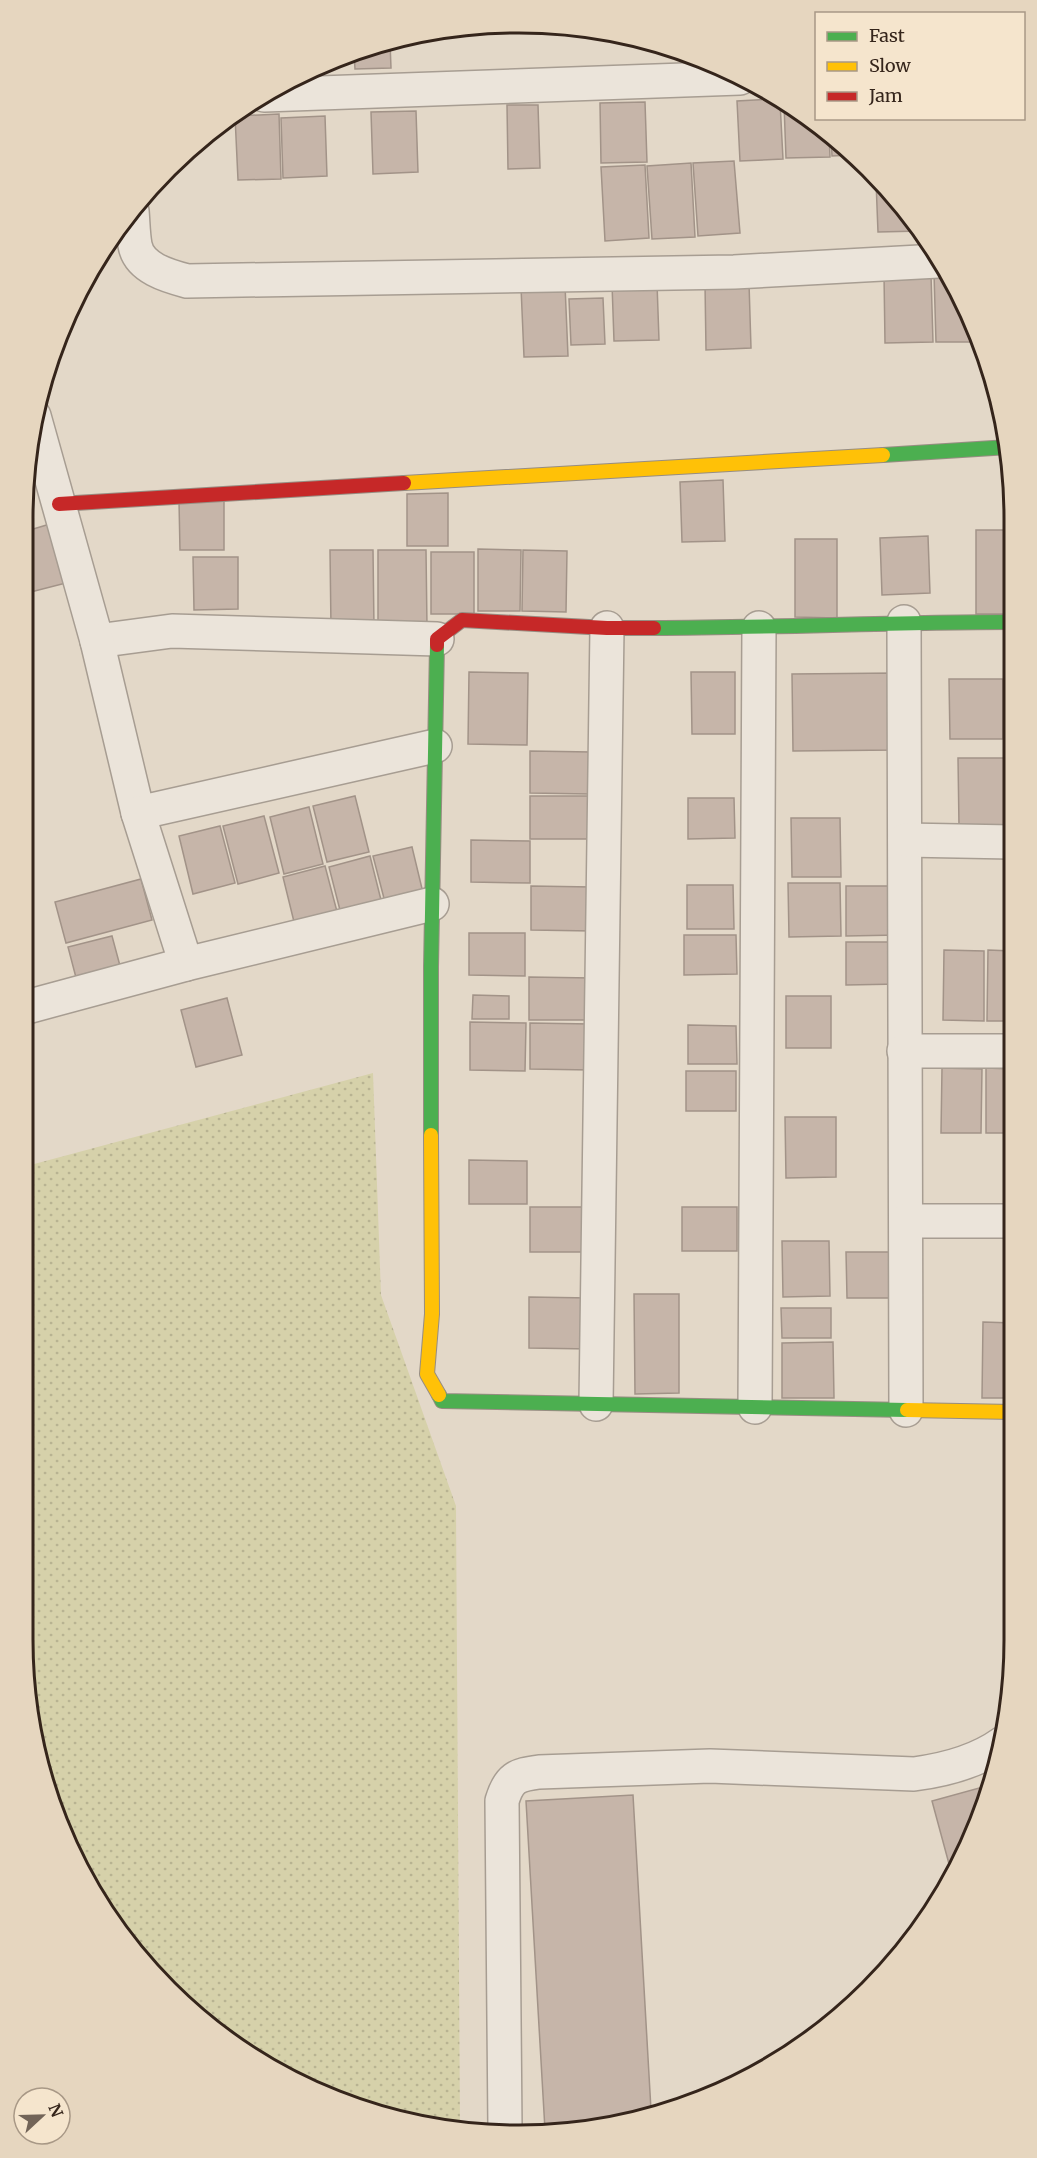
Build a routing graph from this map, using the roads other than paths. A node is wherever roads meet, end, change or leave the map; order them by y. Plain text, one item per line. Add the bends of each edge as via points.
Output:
1 (723, 79) edge
2 (283, 94) edge
3 (133, 223) edge
4 (930, 261) edge
5 (40, 437) edge
6 (999, 448) edge
7 (59, 504) junction
8 (904, 622) junction
9 (1004, 622) edge
10 (607, 628) junction
11 (759, 628) junction
12 (436, 639) junction
13 (97, 641) junction
14 (435, 746) junction
15 (138, 813) junction
16 (905, 840) junction
17 (1004, 842) edge
18 (432, 904) junction
19 (186, 964) junction
20 (33, 1005) edge
21 (904, 1051) junction
22 (1004, 1051) edge
23 (906, 1221) junction
24 (1004, 1221) edge
25 (596, 1404) junction
26 (755, 1407) junction
27 (906, 1410) junction
28 (1004, 1412) edge
29 (990, 1753) edge
30 (505, 2125) edge

1 - 2 street
3 - 4 street via 135,248 147,265 187,281 734,272
5 - 7 street
6 - 7 street
7 - 13 street
8 - 9 street
8 - 11 street
8 - 16 street
10 - 11 street
10 - 12 street via 462,620
10 - 25 street
11 - 26 street
12 - 13 street via 172,631
12 - 14 street
13 - 15 street
14 - 15 street
14 - 18 street
15 - 19 street
16 - 17 street
16 - 21 street
18 - 19 street
18 - 25 street via 432,1314 427,1374 442,1401
19 - 20 street
21 - 22 street
21 - 23 street
23 - 24 street
23 - 27 street
25 - 26 street
26 - 27 street
27 - 28 street
29 - 30 street via 938,1771 914,1774 710,1766 540,1772 512,1780 502,1802

